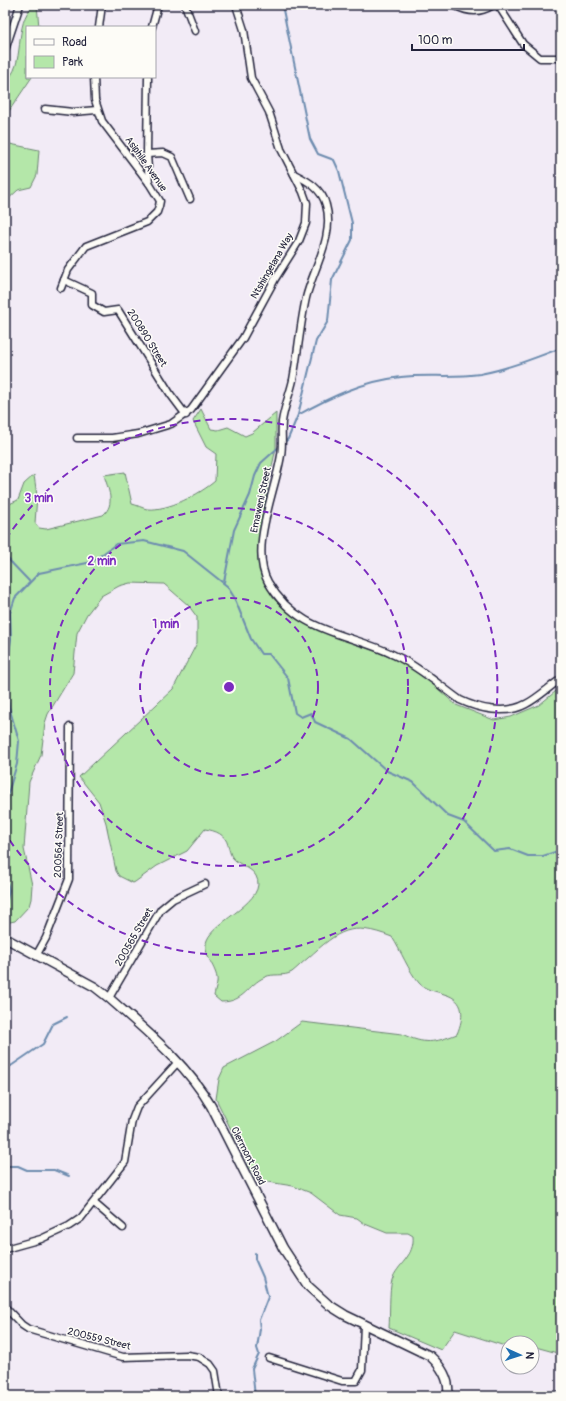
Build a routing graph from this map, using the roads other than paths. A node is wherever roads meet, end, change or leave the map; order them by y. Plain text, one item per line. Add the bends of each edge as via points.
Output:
1 (20, 5) edge
2 (102, 5) edge
3 (158, 5) edge
4 (185, 5) edge
5 (236, 5) edge
6 (456, 5) edge
7 (491, 5) edge
8 (498, 5) edge
9 (99, 26) edge
10 (152, 26) edge
11 (195, 31) dead end
12 (5, 50) edge
13 (559, 58) dead end
14 (94, 78) edge
15 (148, 78) edge
16 (45, 109) dead end
17 (97, 110) junction
18 (147, 154) junction
19 (294, 174) junction
20 (149, 183) junction
21 (190, 199) dead end
22 (64, 280) junction
23 (61, 288) dead end
24 (186, 415) junction
25 (77, 438) dead end
26 (561, 679) edge
27 (70, 727) dead end
28 (205, 884) dead end
29 (5, 938) edge
30 (36, 956) junction
31 (109, 998) junction
32 (178, 1062) junction
33 (94, 1203) junction
34 (123, 1228) dead end
35 (5, 1249) edge
36 (5, 1307) edge
37 (364, 1325) junction
38 (269, 1358) dead end
39 (219, 1396) edge
40 (448, 1396) edge

1 - 12 street
2 - 9 street
3 - 10 street
4 - 11 street
5 - 19 street, Ntshingelana Way via 244,30 251,78 269,112 281,149
6 - 7 street via 478,10
8 - 13 street via 523,44 540,58
14 - 17 street, Asiphile Avenue
15 - 18 street
16 - 17 street via 73,112
17 - 20 street, Asiphile Avenue via 102,122
18 - 20 street
18 - 21 street via 163,153 172,157
19 - 24 street, Ntshingelana Way via 307,203 308,214 298,241 243,338
19 - 26 street, Emaweni Street via 319,190 328,215 324,246 307,297 292,382 284,409 282,452 266,517 263,567 268,581 287,607 326,631 400,658 471,705 501,709 519,707 532,701
20 - 22 street, Asiphile Avenue via 160,201 158,212 147,222 86,246 68,270
22 - 23 street, Asiphile Avenue
22 - 24 street, 200890 Street via 92,293 92,305 100,310 118,310
24 - 25 street, Ntshingelana Way via 171,424 138,434 112,438
27 - 30 street, 200564 Street via 69,880 46,938
28 - 31 street, 200565 Street via 174,899 161,909
29 - 30 street, Clermont Road
30 - 31 street, Clermont Road via 80,978
31 - 32 street, Clermont Road
32 - 33 street via 137,1107 132,1120 125,1162
32 - 37 street, Clermont Road via 202,1090 282,1248 302,1278 328,1305
33 - 34 street
33 - 35 street via 81,1218 69,1226 37,1241
36 - 39 street, 200559 Street via 28,1329 115,1355 131,1358 199,1356 215,1370
37 - 38 street via 362,1370 356,1380 342,1381
37 - 40 street, Clermont Road via 430,1356 439,1365 444,1376

